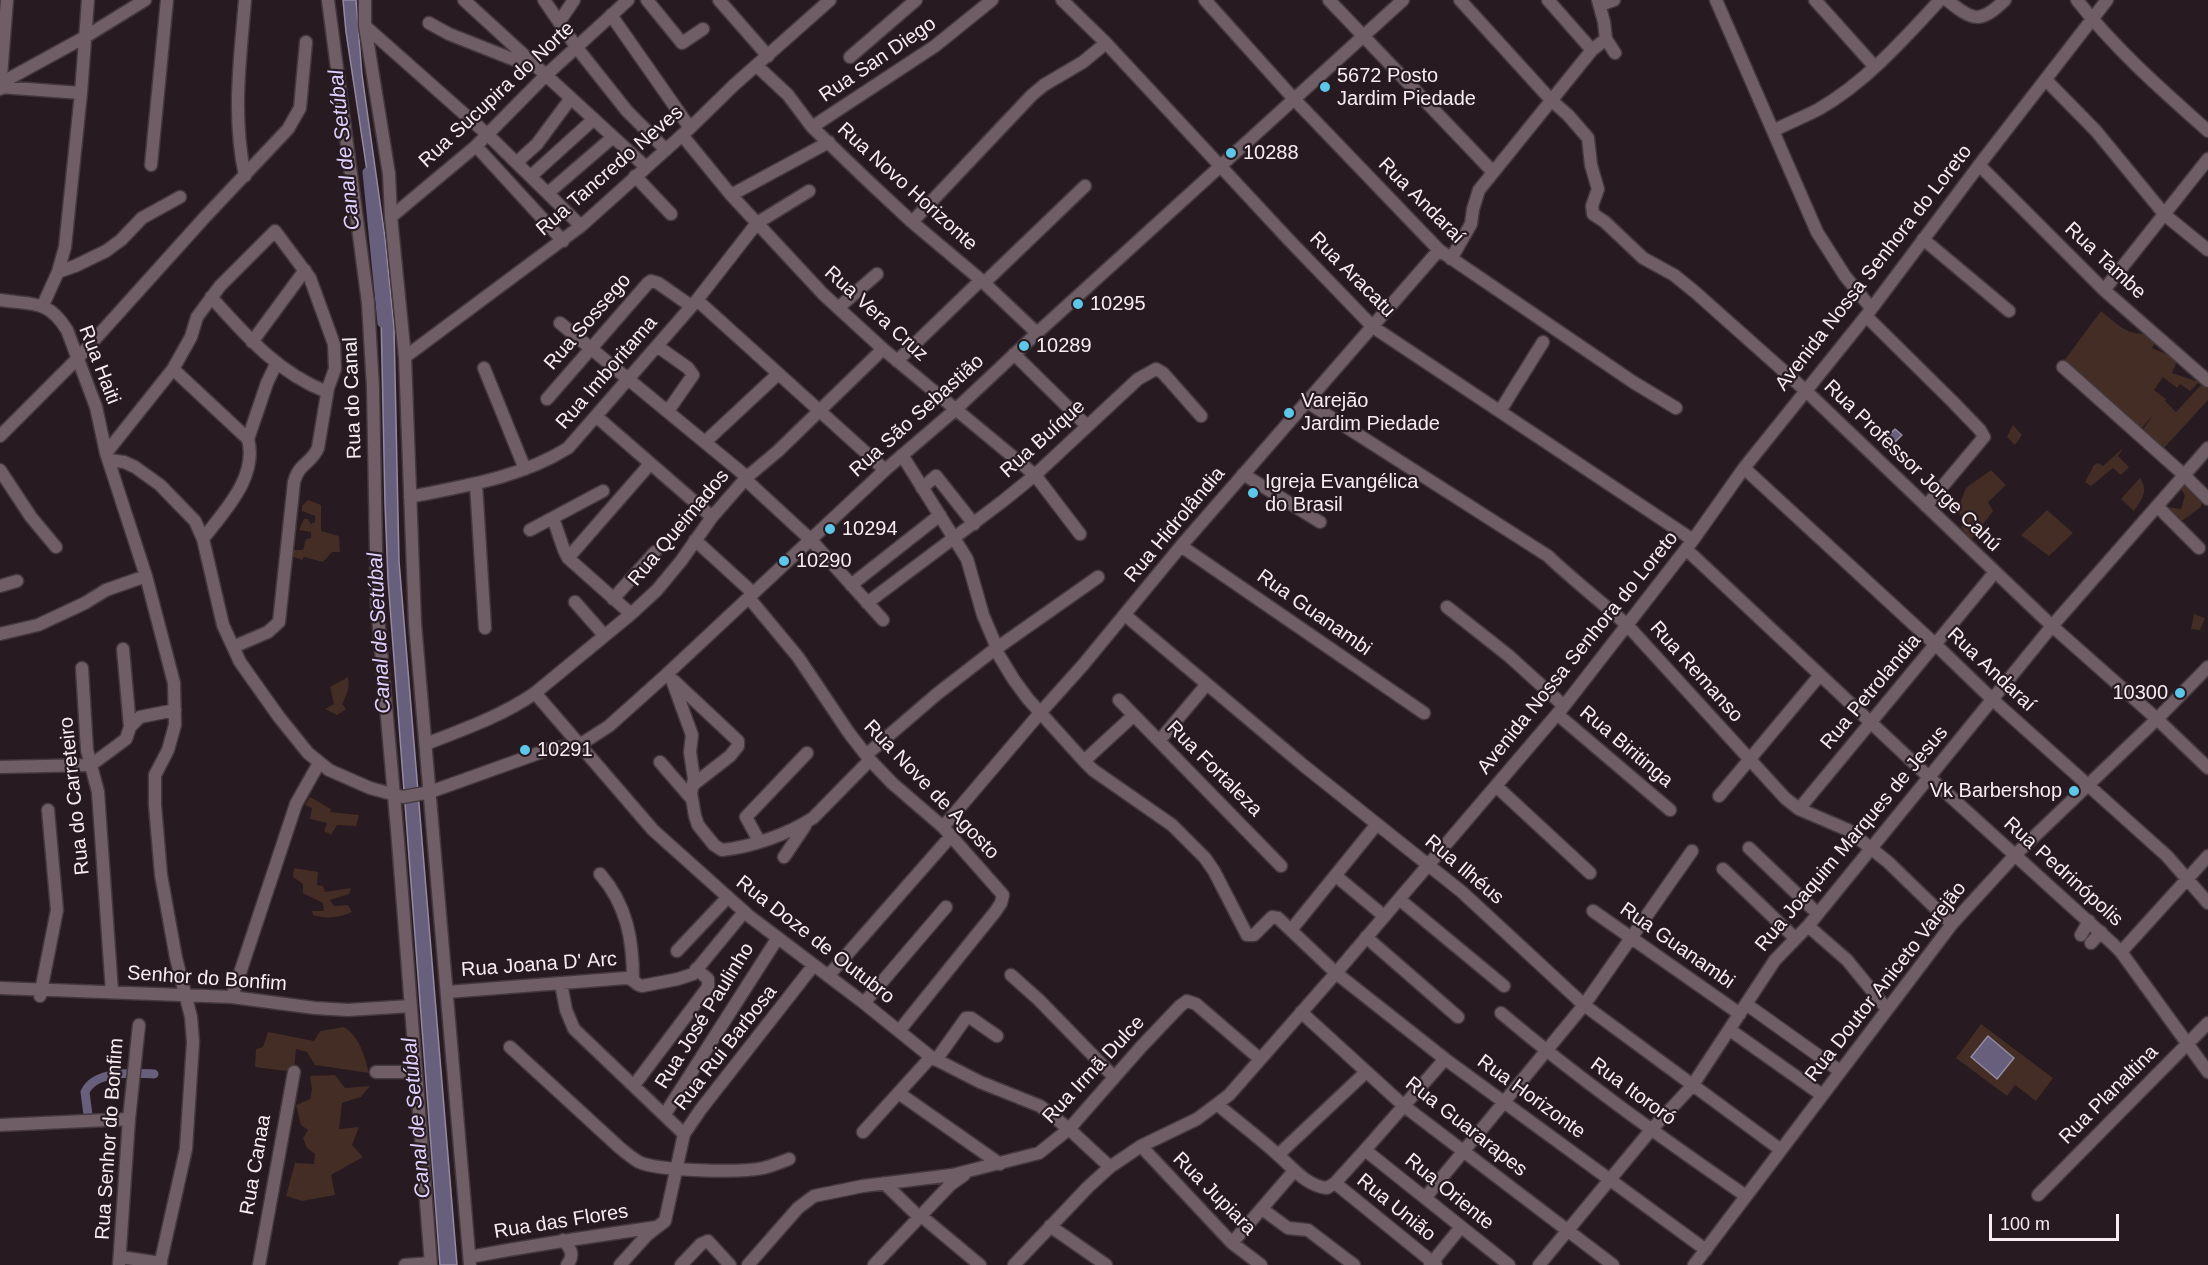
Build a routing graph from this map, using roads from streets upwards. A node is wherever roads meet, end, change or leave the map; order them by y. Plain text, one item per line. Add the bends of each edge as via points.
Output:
1 (7, 0) edge
2 (88, 0) edge
3 (145, 0) edge
4 (167, 0) edge
5 (245, 0) edge
6 (328, 0) edge
7 (464, 0) edge
8 (544, 0) edge
9 (574, 0) edge
10 (628, 0) edge
11 (647, 0) edge
12 (719, 0) edge
13 (916, 0) edge
14 (992, 0) edge
15 (1062, 0) edge
16 (1205, 0) edge
17 (1329, 0) edge
18 (1403, 0) edge
19 (1460, 0) edge
20 (1548, 0) edge
21 (1614, 0) edge
22 (1716, 0) edge
23 (1815, 0) edge
24 (1940, 0) edge
25 (1947, 0) edge
26 (2005, 0) edge
27 (2077, 0) edge
28 (2107, 0) edge
29 (366, 1) edge
30 (825, 2) edge
31 (1599, 3) edge
32 (611, 15) junction
33 (2092, 20) junction
34 (559, 22) junction
35 (429, 23) dead end
36 (365, 26) junction
37 (703, 29) dead end
38 (1362, 36) junction
39 (85, 37) junction
40 (1606, 39) junction
41 (306, 42) dead end
42 (1106, 43) junction
43 (577, 48) junction
44 (1592, 50) junction
45 (1615, 53) dead end
46 (768, 56) junction
47 (850, 57) dead end
48 (757, 66) junction
49 (1875, 66) junction
50 (543, 72) junction
51 (2046, 80) junction
52 (0, 87) edge
53 (81, 93) junction
54 (571, 98) junction
55 (1294, 99) junction
56 (1552, 101) junction
57 (594, 119) junction
58 (812, 127) junction
59 (686, 131) junction
60 (1773, 131) junction
61 (2208, 131) edge
62 (488, 135) junction
63 (613, 137) junction
64 (829, 142) junction
65 (476, 146) junction
66 (666, 150) junction
67 (2208, 159) edge
68 (517, 162) junction
69 (150, 165) dead end
70 (1220, 165) junction
71 (1979, 165) junction
72 (646, 167) junction
73 (1493, 172) junction
74 (245, 176) junction
75 (531, 176) junction
76 (635, 176) junction
77 (1085, 186) dead end
78 (809, 191) dead end
79 (548, 193) junction
80 (731, 195) junction
81 (180, 197) dead end
82 (671, 214) dead end
83 (2165, 214) junction
84 (391, 217) junction
85 (912, 222) junction
86 (757, 223) junction
87 (581, 226) junction
88 (1923, 239) junction
89 (563, 241) junction
90 (1439, 250) junction
91 (2208, 250) edge
92 (1451, 259) junction
93 (305, 270) junction
94 (58, 272) junction
95 (877, 274) dead end
96 (983, 282) junction
97 (2104, 290) junction
98 (212, 297) junction
99 (0, 300) edge
100 (694, 303) junction
101 (43, 305) junction
102 (838, 308) junction
103 (2009, 311) dead end
104 (1868, 312) junction
105 (560, 323) dead end
106 (1373, 327) junction
107 (1037, 333) junction
108 (252, 342) junction
109 (1543, 342) dead end
110 (657, 346) junction
111 (590, 347) junction
112 (883, 349) junction
113 (1014, 354) junction
114 (405, 357) junction
115 (78, 358) junction
116 (897, 361) junction
117 (276, 364) junction
118 (2063, 367) dead end
119 (484, 368) dead end
120 (173, 369) junction
121 (778, 374) junction
122 (627, 379) junction
123 (2208, 381) edge
124 (1805, 390) junction
125 (327, 392) junction
126 (547, 399) dead end
127 (1307, 402) junction
128 (1676, 408) dead end
129 (955, 410) junction
130 (668, 411) junction
131 (818, 411) junction
132 (1500, 411) junction
133 (1201, 416) dead end
134 (597, 417) junction
135 (1087, 426) junction
136 (0, 436) edge
137 (248, 439) junction
138 (705, 442) junction
139 (2208, 448) edge
140 (902, 455) junction
141 (108, 457) junction
142 (650, 464) junction
143 (1744, 468) junction
144 (525, 469) junction
145 (0, 470) edge
146 (885, 470) junction
147 (1243, 474) junction
148 (1035, 475) junction
149 (2184, 475) junction
150 (747, 479) junction
151 (476, 484) junction
152 (922, 488) junction
153 (603, 491) dead end
154 (410, 497) junction
155 (2208, 499) edge
156 (1926, 506) junction
157 (2157, 506) junction
158 (940, 515) junction
159 (712, 517) junction
160 (554, 518) junction
161 (1320, 522) dead end
162 (974, 524) junction
163 (530, 530) dead end
164 (1080, 534) dead end
165 (954, 537) junction
166 (203, 539) junction
167 (695, 540) junction
168 (811, 540) junction
169 (1689, 544) junction
170 (1181, 546) junction
171 (56, 547) dead end
172 (2199, 548) dead end
173 (655, 552) dead end
174 (568, 558) junction
175 (1995, 572) junction
176 (146, 576) junction
177 (1098, 577) dead end
178 (17, 581) dead end
179 (851, 585) junction
180 (0, 586) edge
181 (751, 596) junction
182 (614, 599) junction
183 (575, 602) dead end
184 (867, 603) junction
185 (1447, 607) dead end
186 (631, 614) junction
187 (1125, 615) junction
188 (883, 620) dead end
189 (1628, 626) junction
190 (2052, 626) junction
191 (485, 628) dead end
192 (0, 634) edge
193 (604, 635) junction
194 (1936, 645) junction
195 (233, 646) junction
196 (996, 648) junction
197 (123, 650) dead end
198 (2208, 667) edge
199 (82, 668) dead end
200 (1820, 675) junction
201 (669, 677) junction
202 (1207, 684) junction
203 (535, 693) junction
204 (1119, 700) dead end
205 (1993, 700) junction
206 (175, 710) junction
207 (1561, 710) junction
208 (1040, 713) junction
209 (1424, 713) dead end
210 (1134, 716) junction
211 (2157, 719) junction
212 (1872, 723) junction
213 (130, 727) junction
214 (1159, 741) junction
215 (426, 744) junction
216 (581, 744) junction
217 (807, 753) dead end
218 (868, 758) junction
219 (1749, 759) junction
220 (1084, 760) junction
221 (660, 762) dead end
222 (319, 763) junction
223 (91, 765) junction
224 (0, 767) edge
225 (2208, 768) edge
226 (1930, 778) junction
227 (694, 784) junction
228 (1496, 786) junction
229 (2087, 787) junction
230 (425, 793) junction
231 (398, 796) junction
232 (1719, 796) dead end
233 (691, 798) junction
234 (1799, 809) junction
235 (48, 810) dead end
236 (1670, 810) dead end
237 (807, 822) junction
238 (1377, 824) junction
239 (947, 832) junction
240 (759, 841) junction
241 (1749, 848) dead end
242 (1872, 850) junction
243 (1692, 851) dead end
244 (2016, 854) junction
245 (2208, 856) edge
246 (784, 857) dead end
247 (1429, 864) junction
248 (1281, 866) dead end
249 (1723, 869) dead end
250 (1590, 873) dead end
251 (600, 874) dead end
252 (1336, 876) junction
253 (2188, 878) junction
254 (728, 897) junction
255 (1400, 899) junction
256 (2208, 903) edge
257 (946, 907) dead end
258 (1593, 910) dead end
259 (744, 912) junction
260 (1816, 913) junction
261 (1384, 916) junction
262 (2089, 921) junction
263 (1952, 924) junction
264 (1808, 926) junction
265 (1291, 930) junction
266 (2101, 932) junction
267 (1366, 937) junction
268 (1631, 937) junction
269 (1795, 938) junction
270 (777, 939) junction
271 (677, 951) dead end
272 (2121, 952) junction
273 (813, 966) junction
274 (696, 969) junction
275 (1336, 973) junction
276 (1011, 975) dead end
277 (828, 976) junction
278 (633, 980) junction
279 (561, 984) junction
280 (1504, 986) dead end
281 (0, 988) edge
282 (41, 992) junction
283 (112, 992) junction
284 (447, 992) junction
285 (186, 997) junction
286 (231, 997) junction
287 (864, 1003) junction
288 (1584, 1005) junction
289 (411, 1006) junction
290 (1743, 1009) junction
291 (1887, 1009) junction
292 (1301, 1012) junction
293 (1501, 1013) dead end
294 (1458, 1017) dead end
295 (2208, 1023) edge
296 (139, 1024) dead end
297 (1730, 1030) junction
298 (899, 1031) junction
299 (997, 1036) dead end
300 (2188, 1043) junction
301 (510, 1047) dead end
302 (1547, 1052) junction
303 (934, 1059) junction
304 (1260, 1059) junction
305 (1445, 1059) junction
306 (1840, 1071) junction
307 (294, 1072) dead end
308 (376, 1072) dead end
309 (415, 1072) junction
310 (1366, 1072) junction
311 (2208, 1072) edge
312 (1114, 1077) junction
313 (634, 1084) junction
314 (1692, 1086) junction
315 (900, 1094) junction
316 (1822, 1095) junction
317 (1504, 1102) junction
318 (1218, 1105) junction
319 (1404, 1106) junction
320 (665, 1114) junction
321 (129, 1119) junction
322 (1, 1125) edge
323 (1069, 1129) junction
324 (1651, 1130) junction
325 (863, 1132) dead end
326 (684, 1134) junction
327 (1141, 1146) junction
328 (1365, 1150) junction
329 (1781, 1150) junction
330 (1463, 1151) junction
331 (1278, 1155) junction
332 (789, 1159) dead end
333 (1000, 1164) junction
334 (1110, 1167) junction
335 (678, 1168) junction
336 (970, 1170) junction
337 (1294, 1171) junction
338 (1610, 1180) junction
339 (884, 1183) junction
340 (1335, 1183) junction
341 (2038, 1195) dead end
342 (1746, 1196) junction
343 (1425, 1198) junction
344 (1262, 1209) junction
345 (920, 1215) junction
346 (658, 1226) junction
347 (1050, 1226) junction
348 (1461, 1227) junction
349 (1567, 1230) junction
350 (563, 1240) junction
351 (1232, 1243) junction
352 (1706, 1250) junction
353 (120, 1261) edge
354 (470, 1261) edge
355 (160, 1264) edge
356 (430, 1264) edge
357 (1433, 1264) edge
358 (1506, 1264) edge
359 (259, 1265) edge
360 (405, 1265) edge
361 (567, 1265) edge
362 (620, 1265) edge
363 (681, 1265) edge
364 (730, 1265) edge
365 (748, 1265) edge
366 (874, 1265) edge
367 (980, 1265) edge
368 (1014, 1265) edge
369 (1106, 1265) edge
370 (1262, 1265) edge
371 (1354, 1265) edge
372 (1539, 1265) edge
373 (1613, 1265) edge
374 (1694, 1265) edge

1 - 52 street
2 - 39 street
3 - 39 street
4 - 69 street
5 - 74 street via 236,102
6 - 231 street, Rua do Canal via 368,303 374,388 378,605
7 - 50 street
8 - 34 street
9 - 34 street
10 - 32 street, Rua Sucupira do Norte
11 - 37 street via 682,43
12 - 46 street
13 - 47 street
14 - 58 street, Rua San Diego via 935,46
15 - 42 street, Rua Aracatu
16 - 55 street, Rua Andaraí
17 - 38 street
18 - 38 street, Rua São Sebastião
19 - 56 street, Rua Professor Jorge Cahú
20 - 44 street
21 - 31 street
22 - 60 street
23 - 49 street
24 - 49 street
25 - 26 street via 1973,18 1993,12
27 - 33 street
28 - 33 street, Avenida Nossa Senhora do Loreto
29 - 36 street
30 - 46 street, Rua Tancredo Neves
31 - 40 street
32 - 43 street, Rua Sucupira do Norte
32 - 59 street, Rua Vera Cruz
33 - 51 street, Avenida Nossa Senhora do Loreto
33 - 61 street
34 - 43 street
35 - 50 street
36 - 62 street
36 - 84 street via 389,174
38 - 55 street, Rua São Sebastião
38 - 73 street
39 - 52 street
39 - 53 street
40 - 44 street
40 - 45 street
41 - 74 street via 297,116
42 - 70 street, Rua Aracatu
42 - 85 street via 1032,95
43 - 50 street, Rua Sucupira do Norte
43 - 66 street via 627,111
44 - 56 street
46 - 48 street, Rua Tancredo Neves
48 - 58 street, Rua Novo Horizonte via 788,95
48 - 59 street, Rua Tancredo Neves
49 - 60 street via 1819,109
50 - 54 street
50 - 62 street, Rua Sucupira do Norte
51 - 71 street, Avenida Nossa Senhora do Loreto
51 - 83 street via 2096,131
52 - 53 street
53 - 94 street via 65,247
54 - 57 street
54 - 68 street via 537,144
55 - 70 street, Rua São Sebastião
55 - 90 street, Rua Andaraí
56 - 73 street
56 - 124 street, Rua Professor Jorge Cahú via 1588,138 1598,189 1593,214 1643,258 1695,292
57 - 63 street
57 - 75 street
58 - 64 street, Rua Novo Horizonte
59 - 66 street, Rua Tancredo Neves
59 - 80 street, Rua Vera Cruz
60 - 104 street via 1816,232
62 - 65 street, Rua Sucupira do Norte
62 - 68 street
63 - 72 street
63 - 79 street
64 - 80 street
64 - 85 street, Rua Novo Horizonte
65 - 84 street, Rua Sucupira do Norte
65 - 89 street
66 - 72 street, Rua Tancredo Neves
67 - 83 street
68 - 75 street
70 - 106 street, Rua Aracatu
70 - 107 street, Rua São Sebastião
71 - 88 street, Avenida Nossa Senhora do Loreto
71 - 97 street, Rua Tambe
72 - 76 street, Rua Tancredo Neves
73 - 92 street via 1479,190 1471,224
74 - 115 street
75 - 79 street
76 - 82 street
76 - 87 street, Rua Tancredo Neves
77 - 96 street
78 - 86 street
79 - 87 street
80 - 86 street, Rua Vera Cruz
81 - 94 street via 142,218 106,250
83 - 91 street
83 - 97 street
84 - 114 street
85 - 96 street, Rua Novo Horizonte
86 - 100 street, Rua Imboritama
86 - 102 street, Rua Vera Cruz
87 - 89 street, Rua Tancredo Neves
88 - 103 street
88 - 104 street, Avenida Nossa Senhora do Loreto
89 - 114 street, Rua Tancredo Neves
90 - 92 street, Rua Andaraí
90 - 106 street, Rua Hidrolândia
92 - 128 street, Rua Andaraí
93 - 98 street via 275,231
93 - 108 street
93 - 125 street via 334,344 336,365
94 - 101 street
95 - 102 street
96 - 107 street, Rua Novo Horizonte
96 - 116 street
97 - 123 street, Rua Tambe
98 - 108 street
98 - 120 street via 197,317
99 - 101 street
100 - 110 street, Rua Imboritama
100 - 111 street, Rua Sossego via 651,281
100 - 121 street
101 - 115 street, Rua Haiti via 62,322
102 - 112 street, Rua Vera Cruz
104 - 124 street, Avenida Nossa Senhora do Loreto
104 - 156 street via 1984,437
105 - 111 street
106 - 127 street, Rua Hidrolândia
106 - 132 street, Rua Aracatu
107 - 113 street, Rua São Sebastião
108 - 117 street
109 - 132 street
110 - 122 street, Rua Imboritama
110 - 130 street via 693,375
111 - 122 street
111 - 126 street, Rua Sossego
112 - 116 street, Rua Vera Cruz
112 - 131 street, Rua Queimados
113 - 129 street, Rua São Sebastião
113 - 135 street
114 - 154 street
115 - 136 street
115 - 141 street, Rua Haiti via 96,407
116 - 129 street, Rua Vera Cruz
117 - 125 street via 304,383
117 - 137 street
118 - 149 street
119 - 144 street
120 - 137 street
120 - 141 street
121 - 131 street
121 - 138 street
122 - 130 street
122 - 134 street, Rua Imboritama
124 - 143 street, Avenida Nossa Senhora do Loreto
124 - 156 street, Rua Professor Jorge Cahú
125 - 195 street via 317,450 300,466 294,482 279,622 268,632
127 - 147 street, Rua Hidrolândia
127 - 189 street, Rua Remanso via 1548,556
129 - 140 street, Rua São Sebastião
129 - 148 street, Rua Vera Cruz
130 - 138 street
131 - 146 street
131 - 150 street, Rua Queimados
132 - 169 street, Rua Aracatu
133 - 135 street, Rua Buíque via 1156,369 1138,379
134 - 142 street
134 - 144 street, Rua Imboritama via 568,448
135 - 148 street, Rua Buíque
137 - 166 street via 252,456 244,480
138 - 150 street
139 - 149 street, Rua Joaquim Marques de Jesus
140 - 146 street, Rua São Sebastião
140 - 152 street
141 - 166 street via 128,463 160,485 195,521
141 - 176 street, Rua Haiti
142 - 159 street
142 - 174 street
143 - 169 street, Avenida Nossa Senhora do Loreto
143 - 194 street, Rua Andaraí
144 - 151 street, Rua Imboritama
145 - 171 street
146 - 168 street, Rua São Sebastião
147 - 161 street
147 - 170 street, Rua Hidrolândia
148 - 162 street, Rua Buíque
148 - 164 street, Rua Vera Cruz
149 - 155 street
149 - 157 street, Rua Joaquim Marques de Jesus
150 - 159 street, Rua Queimados
150 - 168 street
151 - 154 street, Rua Imboritama
151 - 191 street
152 - 158 street
152 - 162 street via 936,476
153 - 160 street
154 - 215 street via 415,623
156 - 175 street, Rua Professor Jorge Cahú
157 - 172 street
157 - 190 street, Rua Joaquim Marques de Jesus
158 - 165 street
158 - 179 street
159 - 167 street, Rua Queimados
160 - 163 street
160 - 174 street
162 - 165 street, Rua Buíque
165 - 184 street, Rua Buíque
165 - 196 street via 967,559
166 - 195 street via 220,614
167 - 181 street, Rua Nove de Agosto
167 - 186 street, Rua Queimados via 657,590
168 - 179 street
168 - 181 street, Rua São Sebastião
169 - 189 street, Avenida Nossa Senhora do Loreto
169 - 200 street, Rua Pedrinópolis
170 - 187 street, Rua Hidrolândia
170 - 209 street, Rua Guanambi
173 - 182 street
174 - 182 street
175 - 190 street, Rua Professor Jorge Cahú
175 - 194 street, Rua Petrolandia
176 - 192 street via 106,590 38,625
176 - 206 street, Rua Haiti via 174,683
177 - 196 street
178 - 180 street
179 - 184 street
181 - 201 street, Rua São Sebastião
181 - 218 street, Rua Nove de Agosto
182 - 186 street
183 - 193 street
184 - 188 street
185 - 207 street, Rua Biritinga via 1509,656
186 - 193 street, Rua Queimados
187 - 202 street, Rua Ilhéus
187 - 208 street, Rua Hidrolândia
189 - 207 street, Avenida Nossa Senhora do Loreto
189 - 219 street, Rua Remanso
190 - 205 street, Rua Joaquim Marques de Jesus
190 - 211 street, Rua Professor Jorge Cahú
193 - 203 street, Rua Queimados
194 - 205 street, Rua Andaraí
194 - 212 street, Rua Petrolandia
195 - 222 street via 273,710
196 - 208 street via 1014,680
196 - 218 street via 937,694
197 - 213 street
198 - 211 street, Rua Doutor Aniceto Varejão
199 - 223 street, Rua do Carreteiro
200 - 212 street, Rua Pedrinópolis
200 - 219 street
201 - 216 street, Rua São Sebastião
201 - 227 street via 692,735
201 - 227 street via 739,744
202 - 214 street
202 - 238 street, Rua Ilhéus
203 - 215 street, Rua Queimados via 494,718
203 - 216 street, Rua Doze de Outubro
204 - 210 street, Rua Fortaleza
205 - 226 street, Rua Joaquim Marques de Jesus
205 - 229 street, Rua Andaraí
206 - 213 street via 140,717
206 - 285 street, Rua Haiti via 173,737 155,775 155,805 161,875
207 - 228 street, Avenida Nossa Senhora do Loreto
207 - 236 street, Rua Biritinga
208 - 220 street
208 - 239 street, Rua Hidrolândia
210 - 214 street, Rua Fortaleza
210 - 220 street
211 - 225 street, Rua Professor Jorge Cahú
211 - 229 street, Rua Doutor Aniceto Varejão
212 - 226 street, Rua Pedrinópolis
212 - 234 street, Rua Petrolandia
213 - 223 street via 126,739
214 - 248 street, Rua Fortaleza
215 - 230 street
216 - 230 street, Rua São Sebastião via 550,749
216 - 254 street, Rua Doze de Outubro via 641,818
217 - 240 street via 746,817
218 - 237 street
218 - 239 street, Rua Nove de Agosto
219 - 232 street
219 - 234 street, Rua Remanso
220 - 265 street, Rua Horizonte via 1193,845 1214,871 1249,936 1270,919 1278,918
221 - 233 street
222 - 231 street via 350,780
222 - 286 street via 296,804
223 - 224 street
223 - 283 street, Rua do Carreteiro via 98,792
226 - 242 street, Rua Joaquim Marques de Jesus
226 - 244 street, Rua Pedrinópolis
227 - 233 street
228 - 247 street, Avenida Nossa Senhora do Loreto
228 - 250 street
229 - 244 street, Rua Doutor Aniceto Varejão
229 - 253 street, Rua Andaraí
230 - 231 street, Rua São Sebastião
230 - 284 street
231 - 289 street, Rua do Canal
233 - 240 street via 698,825 722,850
234 - 242 street, Rua Remanso via 1848,830
235 - 282 street via 57,910
237 - 240 street via 793,831
237 - 246 street
238 - 247 street, Rua Ilhéus
238 - 252 street
239 - 277 street, Rua Hidrolândia
239 - 298 street, Rua Nove de Agosto via 1001,892 1002,903
241 - 260 street
242 - 260 street, Rua Joaquim Marques de Jesus
242 - 263 street, Rua Remanso
243 - 268 street
244 - 262 street, Rua Pedrinópolis
244 - 263 street, Rua Doutor Aniceto Varejão
245 - 253 street
247 - 255 street, Avenida Nossa Senhora do Loreto
247 - 288 street, Rua Ilhéus
249 - 269 street
251 - 278 street via 624,911 632,949
252 - 261 street
252 - 265 street
253 - 256 street, Rua Andaraí
253 - 272 street
254 - 259 street, Rua Doze de Outubro
254 - 271 street
255 - 261 street, Avenida Nossa Senhora do Loreto
255 - 280 street
257 - 287 street
258 - 268 street, Rua Guanambi
259 - 270 street, Rua Doze de Outubro
259 - 274 street, Rua Joana D' Arc
260 - 264 street, Rua Joaquim Marques de Jesus
261 - 267 street, Avenida Nossa Senhora do Loreto
262 - 266 street, Rua Pedrinópolis
262 - 266 street via 2086,939
263 - 291 street, Rua Doutor Aniceto Varejão
264 - 269 street, Rua Joaquim Marques de Jesus
264 - 291 street via 1847,960
265 - 275 street, Rua Horizonte
266 - 272 street, Rua Pedrinópolis
267 - 275 street, Avenida Nossa Senhora do Loreto
267 - 294 street
268 - 288 street
268 - 290 street, Rua Guanambi
269 - 290 street, Rua Joaquim Marques de Jesus via 1775,960
270 - 273 street, Rua Doze de Outubro
270 - 320 street, Rua José Paulinho
272 - 300 street, Rua Pedrinópolis
273 - 277 street, Rua Doze de Outubro
273 - 326 street, Rua Rui Barbosa
274 - 278 street, Rua Joana D' Arc via 687,976 642,986
274 - 313 street via 708,979 708,987
275 - 292 street, Avenida Nossa Senhora do Loreto
275 - 305 street, Rua Horizonte
276 - 312 street
277 - 287 street, Rua Doze de Outubro
278 - 279 street, Rua Joana D' Arc
279 - 284 street, Rua Joana D' Arc
279 - 313 street via 574,1029
281 - 282 street, Senhor do Bonfim
282 - 283 street, Senhor do Bonfim
283 - 285 street, Senhor do Bonfim
284 - 354 street
285 - 286 street, Senhor do Bonfim
285 - 355 street, Rua Haiti via 193,1042 186,1149
286 - 289 street, Senhor do Bonfim via 348,1010
287 - 298 street, Rua Doze de Outubro
288 - 302 street
288 - 314 street, Rua Ilhéus
289 - 309 street, Rua do Canal
290 - 297 street, Rua Joaquim Marques de Jesus
290 - 306 street, Rua Guanambi
291 - 306 street, Rua Doutor Aniceto Varejão
292 - 304 street, Avenida Nossa Senhora do Loreto
292 - 310 street, Rua Guararapes
293 - 302 street, Rua Itororó
295 - 300 street, Rua Planaltina
296 - 321 street, Rua Senhor do Bonfim
297 - 314 street, Rua Joaquim Marques de Jesus
297 - 316 street
298 - 303 street, Rua Doze de Outubro
299 - 303 street via 966,1018
300 - 311 street, Rua Pedrinópolis
300 - 341 street, Rua Planaltina
301 - 335 street via 631,1157 647,1164
302 - 317 street
302 - 324 street, Rua Itororó
303 - 315 street
303 - 323 street, Rua Doze de Outubro via 1040,1106
304 - 312 street, Rua Irmã Dulce via 1196,1004 1187,1001
304 - 318 street, Avenida Nossa Senhora do Loreto
305 - 317 street, Rua Horizonte
305 - 319 street
306 - 316 street, Rua Doutor Aniceto Varejão
307 - 359 street, Rua Canaa
308 - 309 street
309 - 356 street, Rua do Canal
310 - 319 street, Rua Guararapes
310 - 331 street
312 - 323 street, Rua Irmã Dulce
313 - 320 street
314 - 324 street, Rua Joaquim Marques de Jesus
314 - 329 street, Rua Ilhéus
315 - 325 street
315 - 333 street
316 - 329 street, Rua Doutor Aniceto Varejão
317 - 330 street
317 - 338 street, Rua Horizonte
318 - 327 street, Avenida Nossa Senhora do Loreto
318 - 331 street, Rua União
319 - 328 street
319 - 330 street, Rua Guararapes
320 - 326 street
321 - 322 street
321 - 353 street, Rua Senhor do Bonfim
323 - 333 street, Rua Irmã Dulce via 1039,1153
323 - 334 street, Rua Doze de Outubro
324 - 338 street, Rua Joaquim Marques de Jesus
324 - 342 street, Rua Itororó
326 - 335 street, Rua Rui Barbosa
327 - 334 street, Avenida Nossa Senhora do Loreto
327 - 351 street, Rua Jupiara
328 - 340 street
328 - 343 street, Rua Oriente
329 - 342 street, Rua Doutor Aniceto Varejão
330 - 343 street
330 - 349 street, Rua Guararapes
331 - 337 street, Rua União
332 - 335 street via 739,1170
333 - 336 street, Rua Irmã Dulce
334 - 347 street, Avenida Nossa Senhora do Loreto
335 - 346 street, Rua Rui Barbosa via 665,1221
336 - 339 street, Rua Irmã Dulce
336 - 345 street
337 - 340 street, Rua União via 1322,1188
337 - 344 street
338 - 349 street, Rua Joaquim Marques de Jesus
338 - 352 street, Rua Horizonte
339 - 345 street
339 - 365 street, Rua Irmã Dulce via 806,1200
340 - 357 street, Rua União
342 - 352 street, Rua Doutor Aniceto Varejão
343 - 348 street, Rua Oriente
344 - 351 street
344 - 371 street via 1288,1228 1308,1230
345 - 366 street
345 - 367 street
346 - 350 street, Rua das Flores
346 - 362 street
347 - 368 street, Avenida Nossa Senhora do Loreto
347 - 369 street
348 - 357 street
348 - 358 street, Rua Oriente
349 - 372 street, Rua Joaquim Marques de Jesus
349 - 373 street, Rua Guararapes
350 - 354 street, Rua das Flores
350 - 361 street via 572,1252
351 - 370 street, Rua Jupiara
352 - 374 street, Rua Doutor Aniceto Varejão
353 - 355 street, Rua Senhor do Bonfim
356 - 360 street
363 - 364 street via 705,1241

